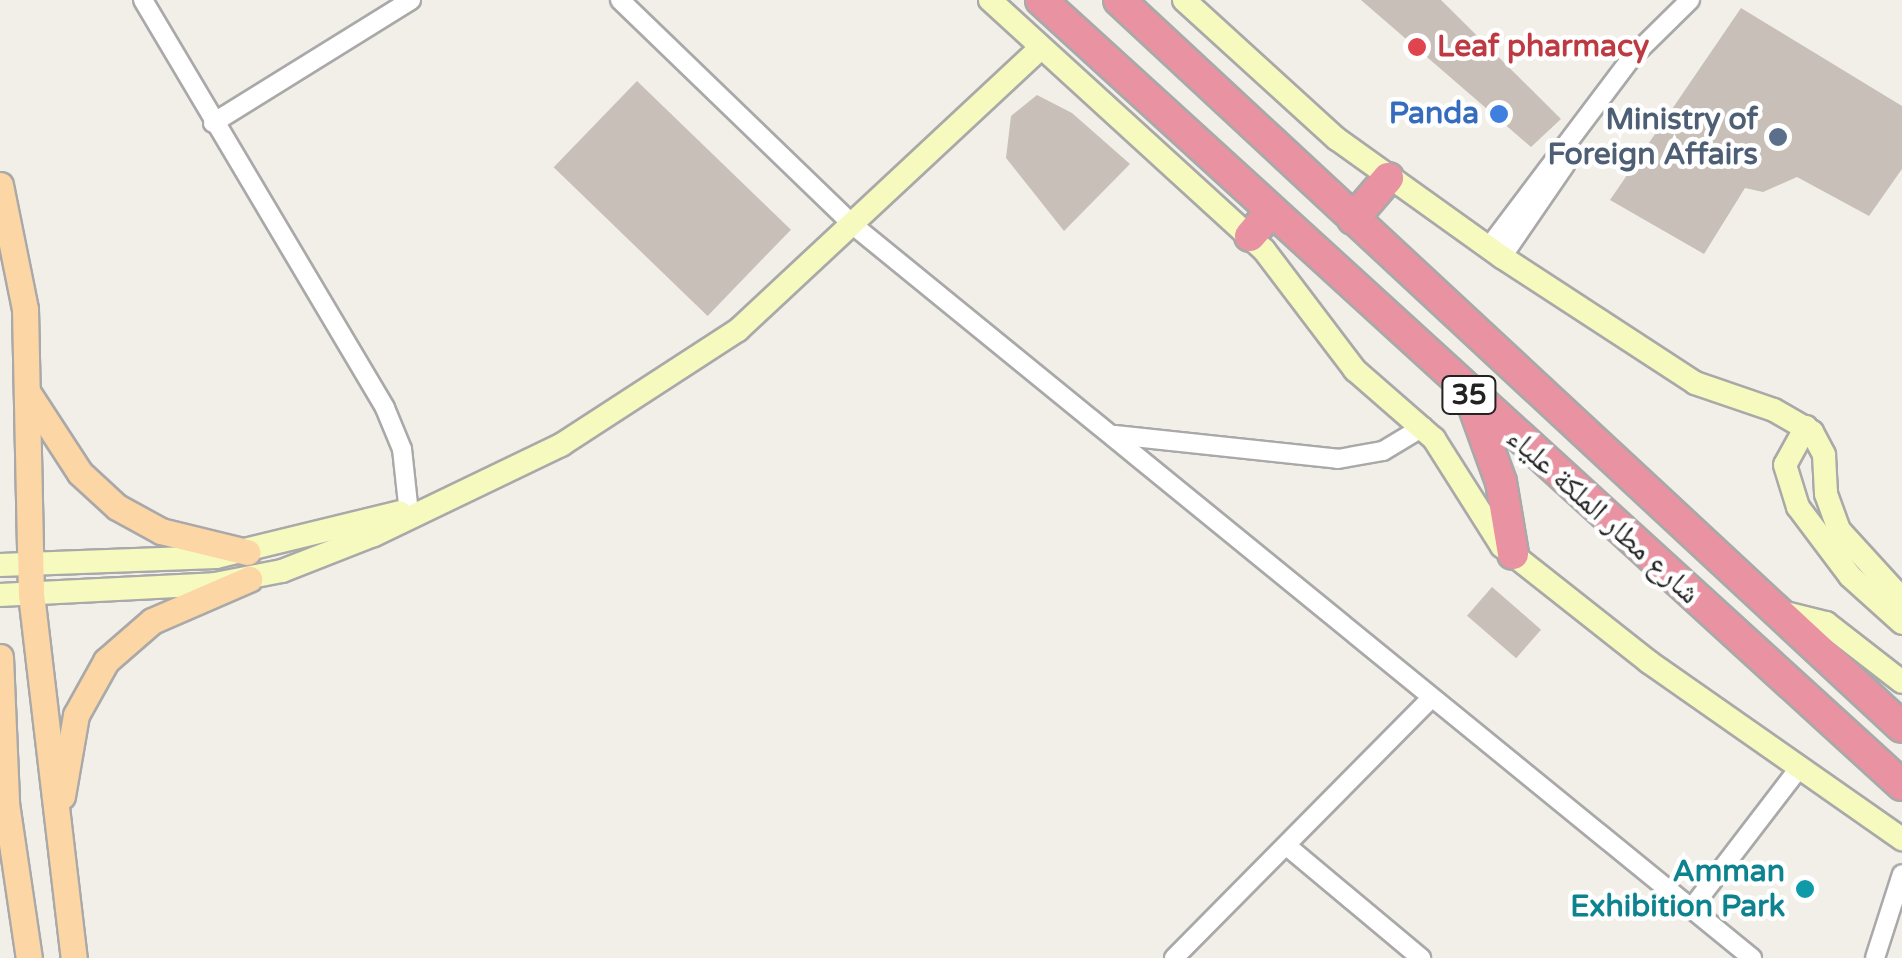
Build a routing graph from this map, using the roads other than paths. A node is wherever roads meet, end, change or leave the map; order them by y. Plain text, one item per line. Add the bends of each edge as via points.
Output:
1 (143, 0) edge
2 (411, 0) edge
3 (620, 0) edge
4 (990, 0) edge
5 (1041, 0) edge
6 (1119, 0) edge
7 (1184, 0) edge
8 (1214, 0) edge
9 (1677, 4) edge
10 (1212, 26) junction
11 (1040, 48) junction
12 (213, 123) junction
13 (1388, 178) junction
14 (0, 184) edge
15 (1272, 210) junction
16 (1353, 219) junction
17 (853, 225) junction
18 (1250, 236) junction
19 (1496, 252) junction
20 (28, 393) junction
21 (1469, 395) junction
22 (1423, 427) junction
23 (1806, 427) junction
24 (1115, 435) junction
25 (408, 513) junction
26 (247, 552) junction
27 (1513, 554) junction
28 (0, 565) edge
29 (29, 566) junction
30 (249, 579) junction
31 (31, 594) junction
32 (0, 595) edge
33 (1902, 598) edge
34 (1772, 610) junction
35 (1902, 623) edge
36 (0, 657) edge
37 (1902, 682) edge
38 (1431, 698) junction
39 (1902, 727) edge
40 (1800, 767) junction
41 (0, 776) edge
42 (1902, 786) edge
43 (6, 803) junction
44 (58, 836) junction
45 (1902, 839) edge
46 (1287, 846) junction
47 (1902, 874) edge
48 (1691, 909) junction
49 (1417, 957) edge
50 (29, 958) edge
51 (74, 958) edge
52 (1174, 958) edge
53 (1752, 958) edge
54 (1875, 958) edge

1 - 12 street
2 - 12 street
3 - 17 street
4 - 11 street
5 - 15 highway, شارع مطار الملكة علياء / 35
6 - 16 highway, شارع مطار الملكة علياء / 35
7 - 10 street
8 - 10 street
9 - 19 street
10 - 13 street
11 - 17 street
11 - 18 street
12 - 25 street via 390,418 405,465
13 - 16 highway
13 - 19 street
14 - 20 main road via 25,310
15 - 18 highway
15 - 21 highway, شارع مطار الملكة علياء / 35
16 - 34 highway, شارع مطار الملكة علياء / 35
17 - 24 street
17 - 25 street via 682,372 560,445
18 - 22 street via 1354,370
19 - 23 street via 1696,383
20 - 26 main road via 80,472 117,507 161,531
20 - 29 main road
21 - 27 highway via 1501,482
21 - 42 highway, شارع مطار الملكة علياء / 35
22 - 24 street via 1383,451 1338,459
22 - 27 street via 1452,464 1484,526
23 - 33 street via 1822,445 1826,494 1839,530
23 - 35 street via 1786,465 1798,508 1850,576
24 - 38 street
25 - 26 street
25 - 30 street via 315,560
26 - 29 street
27 - 40 street via 1649,662
28 - 29 street
29 - 31 main road
30 - 31 street
30 - 44 main road via 152,621 106,661 76,715
31 - 32 street
31 - 44 main road
34 - 37 street via 1826,624
34 - 39 highway, شارع مطار الملكة علياء / 35
36 - 43 main road
38 - 46 street
38 - 48 street
40 - 45 street
40 - 48 street
41 - 43 main road
43 - 50 main road
44 - 51 main road
46 - 49 street
46 - 52 street
47 - 54 street
48 - 53 street

